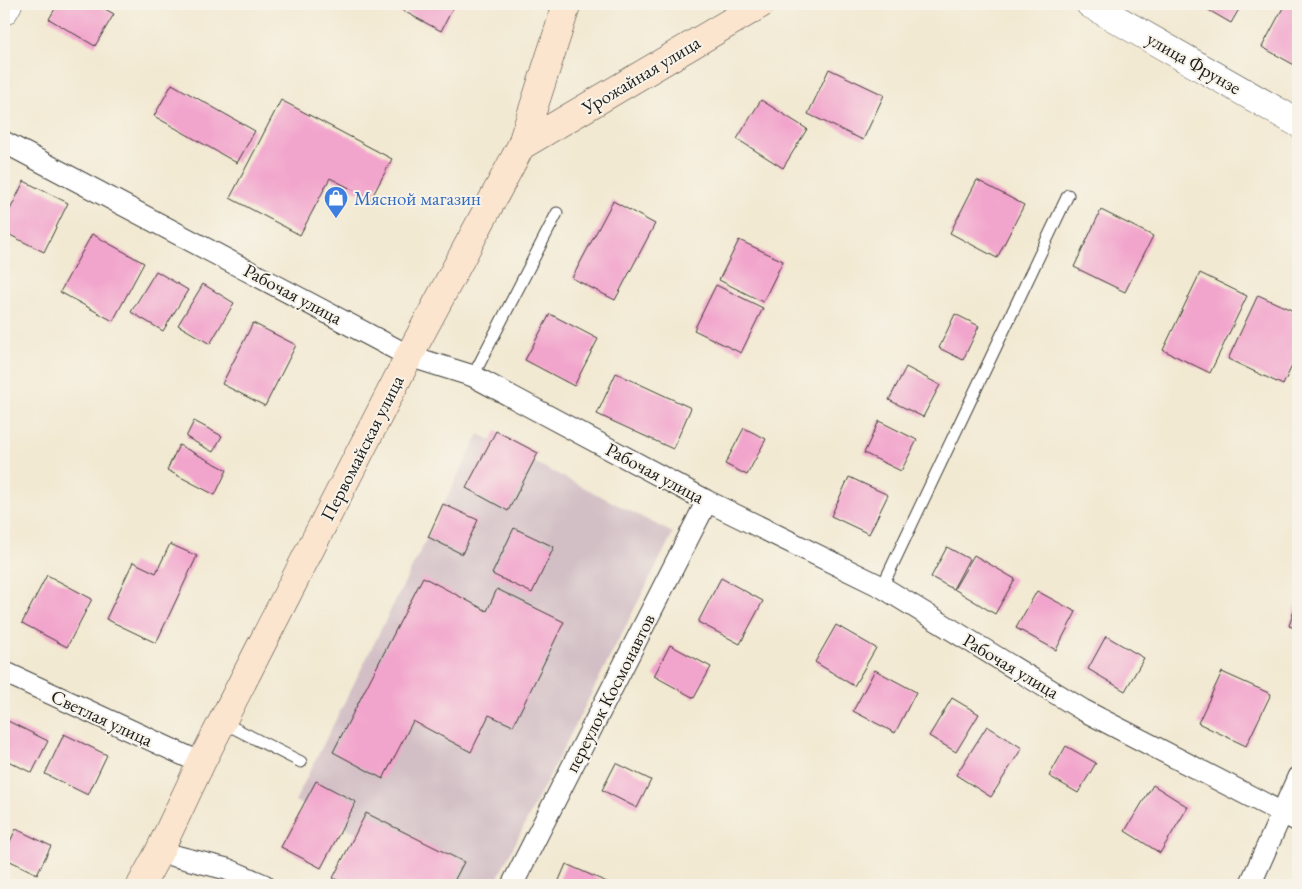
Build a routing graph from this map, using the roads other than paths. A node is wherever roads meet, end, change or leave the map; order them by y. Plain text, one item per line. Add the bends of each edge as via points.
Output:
1 (8, 4) edge
2 (567, 4) edge
3 (761, 4) edge
4 (1090, 4) edge
5 (4, 11) edge
6 (1298, 123) edge
7 (4, 142) edge
8 (521, 146) junction
9 (1068, 195) dead end
10 (557, 213) dead end
11 (410, 356) junction
12 (473, 376) junction
13 (707, 501) junction
14 (882, 587) junction
15 (4, 672) edge
16 (222, 722) junction
17 (301, 762) dead end
18 (201, 763) junction
19 (1298, 777) edge
20 (1290, 818) edge
21 (159, 852) junction
22 (141, 885) edge
23 (264, 885) edge
24 (512, 885) edge
25 (1250, 885) edge

1 - 5 street
2 - 8 main road, Первомайская улица
3 - 8 main road, Урожайная улица
4 - 6 street, улица Фрунзе
7 - 11 street, Рабочая улица
8 - 11 main road, Первомайская улица
9 - 14 lane
10 - 12 lane
11 - 12 street, Рабочая улица
11 - 16 main road, Первомайская улица
12 - 13 street, Рабочая улица
13 - 14 street, Рабочая улица
13 - 24 street, переулок Космонавтов
14 - 20 street, Рабочая улица via 1084,710
15 - 18 street, Светлая улица
16 - 17 lane
16 - 18 main road, Первомайская улица
18 - 21 main road, Первомайская улица
19 - 20 street
20 - 25 street
21 - 22 main road, Первомайская улица
21 - 23 street via 227,869

